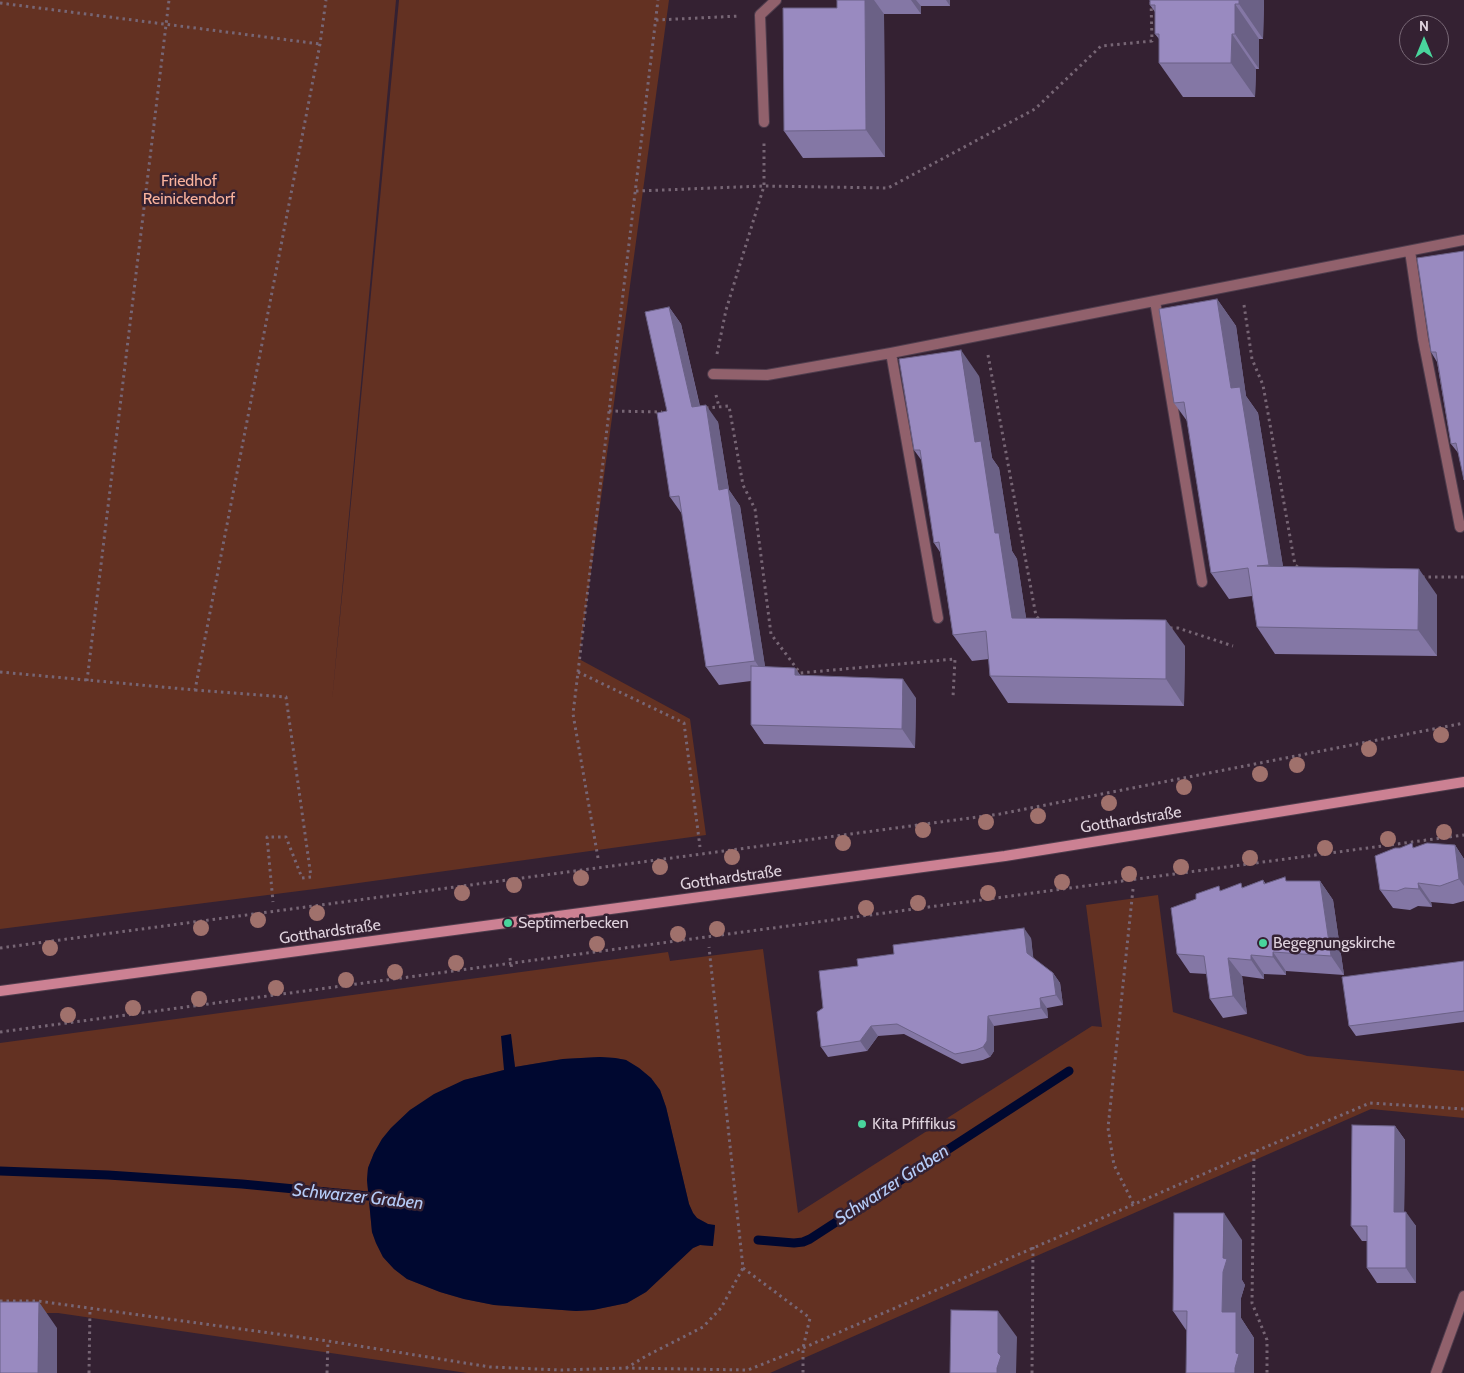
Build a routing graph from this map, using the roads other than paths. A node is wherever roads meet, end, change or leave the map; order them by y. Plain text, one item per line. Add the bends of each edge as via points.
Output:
1 (776, 0) edge
2 (764, 122) road end
3 (1464, 240) edge
4 (1410, 251) junction
5 (1155, 301) junction
6 (891, 353) junction
7 (712, 374) road end
8 (1460, 527) dead end
9 (1202, 582) dead end
10 (938, 618) dead end
11 (1464, 782) edge
12 (0, 991) edge
13 (1464, 1296) edge
14 (1436, 1373) edge

1 - 2 street via 760,15
3 - 4 street
4 - 5 street
4 - 8 street via 1423,339
5 - 6 street
5 - 9 street
6 - 7 street via 767,374
6 - 10 street
11 - 12 main road, Gotthardstraße via 1005,856
13 - 14 street

